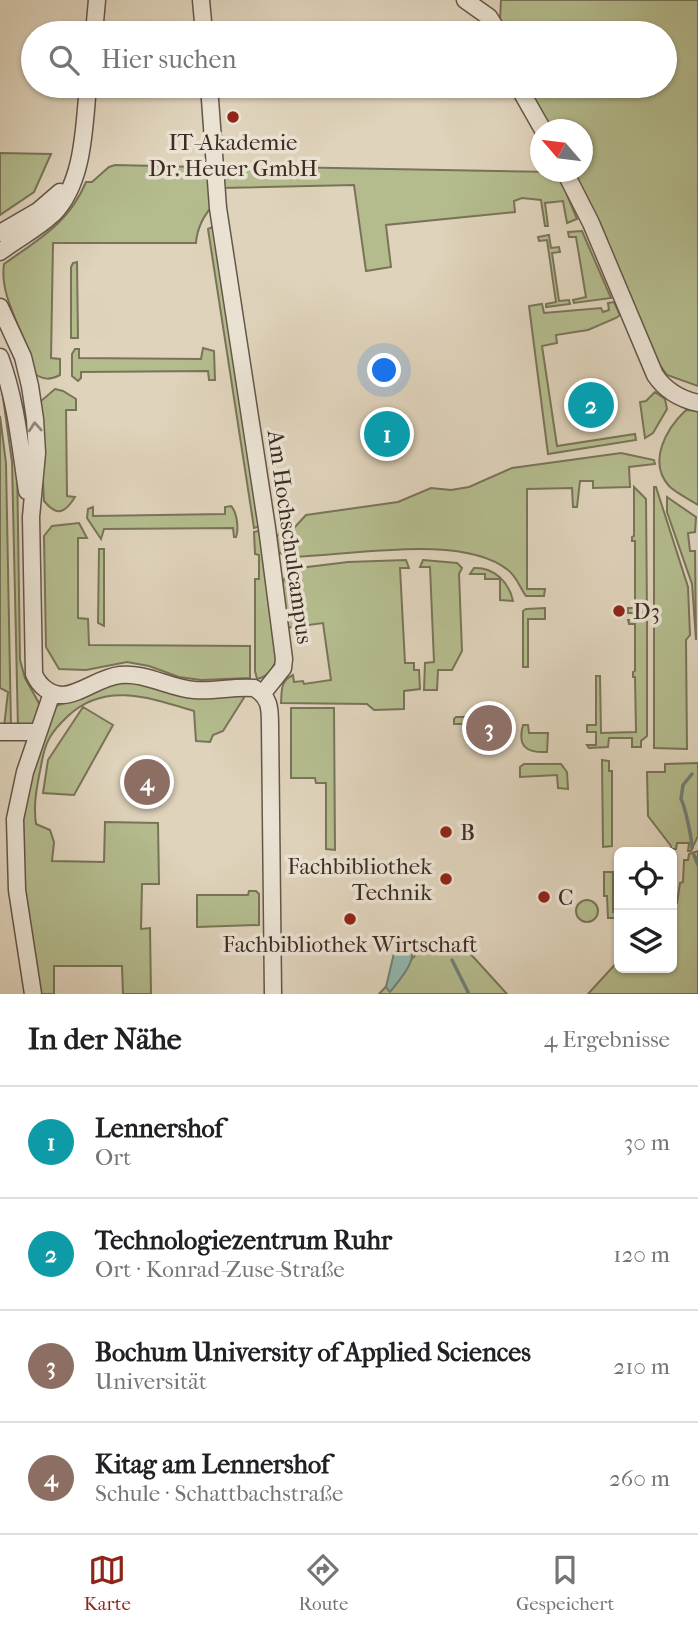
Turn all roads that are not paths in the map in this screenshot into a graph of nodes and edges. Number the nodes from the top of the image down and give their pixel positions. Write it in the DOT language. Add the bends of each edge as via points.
graph roads {
  1 [pos="97,0"];
  2 [pos="201,0"];
  3 [pos="465,0"];
  4 [pos="95,21"];
  5 [pos="203,21"];
  6 [pos="492,21"];
  7 [pos="87,98"];
  8 [pos="210,98"];
  9 [pos="525,98"];
  10 [pos="536,119"];
  11 [pos="73,176"];
  12 [pos="570,182"];
  13 [pos="0,233"];
  14 [pos="0,253"];
  15 [pos="0,307"];
  16 [pos="0,357"];
  17 [pos="690,401"];
  18 [pos="31,517"];
  19 [pos="52,693"];
  20 [pos="263,693"];
  21 [pos="38,732"];
  22 [pos="0,733"];
  23 [pos="33,994"];
  24 [pos="273,994"];
  1 -- 4 [label="street"];
  2 -- 5 [label="street"];
  3 -- 6 [label="street"];
  7 -- 11 [label="street"];
  8 -- 20 [label="street, Am Hochschulcampus" via="218,208 284,659 283,668"];
  9 -- 10 [label="street"];
  11 -- 13 [label="street" via="56,197"];
  11 -- 14 [label="street" via="63,202 52,215"];
  12 -- 17 [label="street" via="655,375 670,391"];
  18 -- 15 [label="street, one-way" via="37,453 30,386 23,357"];
  16 -- 18 [label="street" via="10,382"];
  18 -- 19 [label="street" via="33,666 37,681"];
  19 -- 20 [label="street" via="64,695 120,675 192,690 250,687"];
  19 -- 21 [label="street"];
  20 -- 24 [label="street" via="270,717"];
  21 -- 22 [label="street"];
  21 -- 23 [label="street" via="15,819 17,890"];
}
